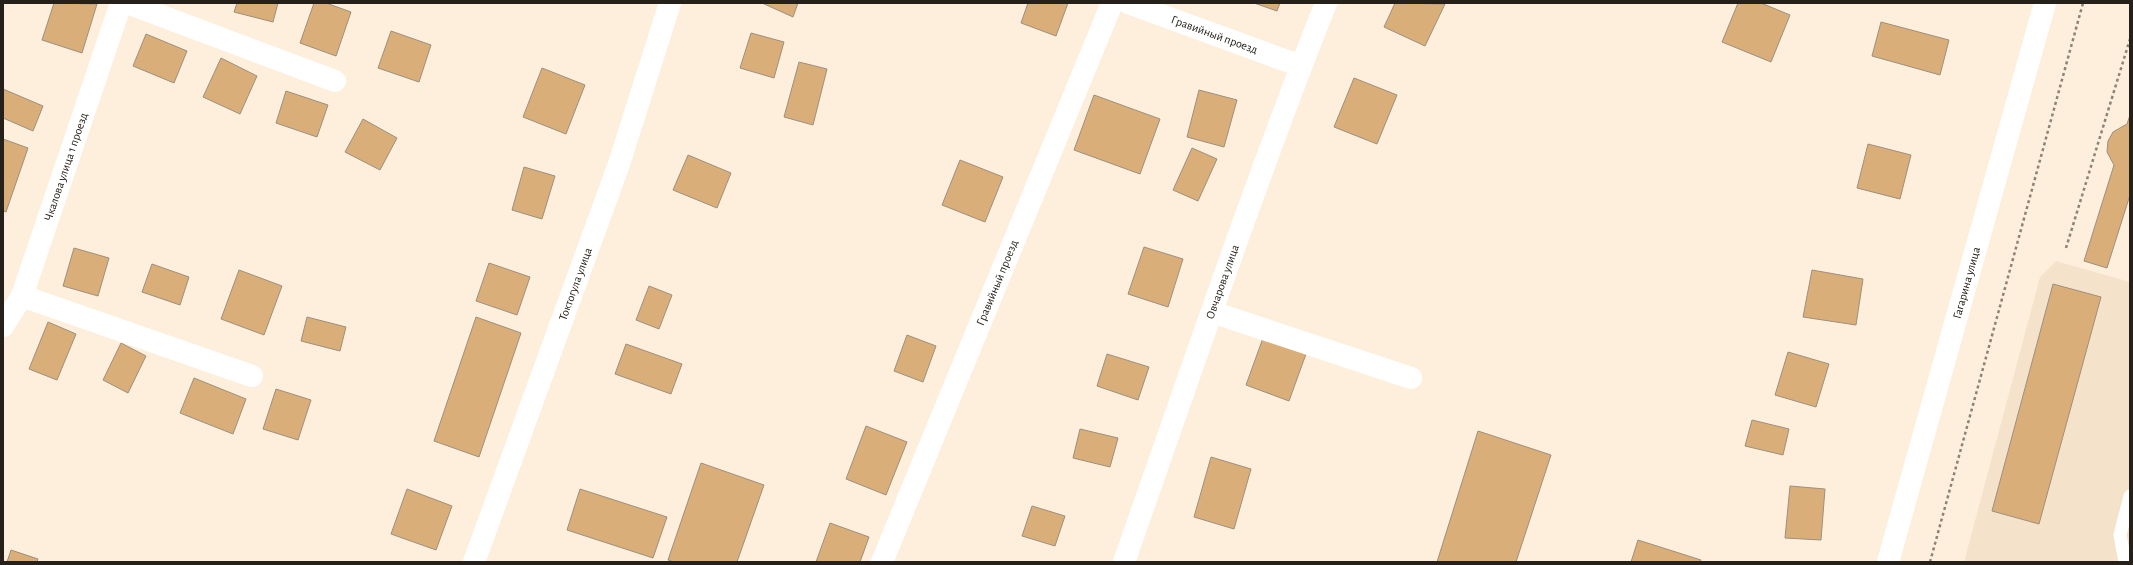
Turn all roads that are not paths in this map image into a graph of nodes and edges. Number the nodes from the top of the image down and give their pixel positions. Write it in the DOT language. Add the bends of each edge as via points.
graph roads {
  1 [pos="121,3"];
  2 [pos="127,3"];
  3 [pos="670,3"];
  4 [pos="1112,3"];
  5 [pos="1128,3"];
  6 [pos="1326,3"];
  7 [pos="2045,3"];
  8 [pos="1301,66"];
  9 [pos="335,81"];
  10 [pos="22,296"];
  11 [pos="1212,312"];
  12 [pos="3,326"];
  13 [pos="252,376"];
  14 [pos="1411,378"];
  15 [pos="2130,496"];
  16 [pos="474,562"];
  17 [pos="882,562"];
  18 [pos="1124,562"];
  19 [pos="1888,562"];
  20 [pos="2125,562"];
  1 -- 10 [label="street, Чкалова улица 1 проезд"];
  2 -- 9 [label="street"];
  3 -- 16 [label="street, Токтогула улица" via="619,164"];
  4 -- 17 [label="street, Гравийный проезд"];
  5 -- 8 [label="street, Гравийный проезд"];
  6 -- 8 [label="street, Овчарова улица"];
  7 -- 19 [label="street, Гагарина улица"];
  8 -- 11 [label="street, Овчарова улица"];
  10 -- 12 [label="street, Чкалова улица 1 проезд"];
  10 -- 13 [label="street"];
  11 -- 14 [label="street"];
  11 -- 18 [label="street, Овчарова улица"];
  15 -- 20 [label="lane" via="2120,535"];
}
